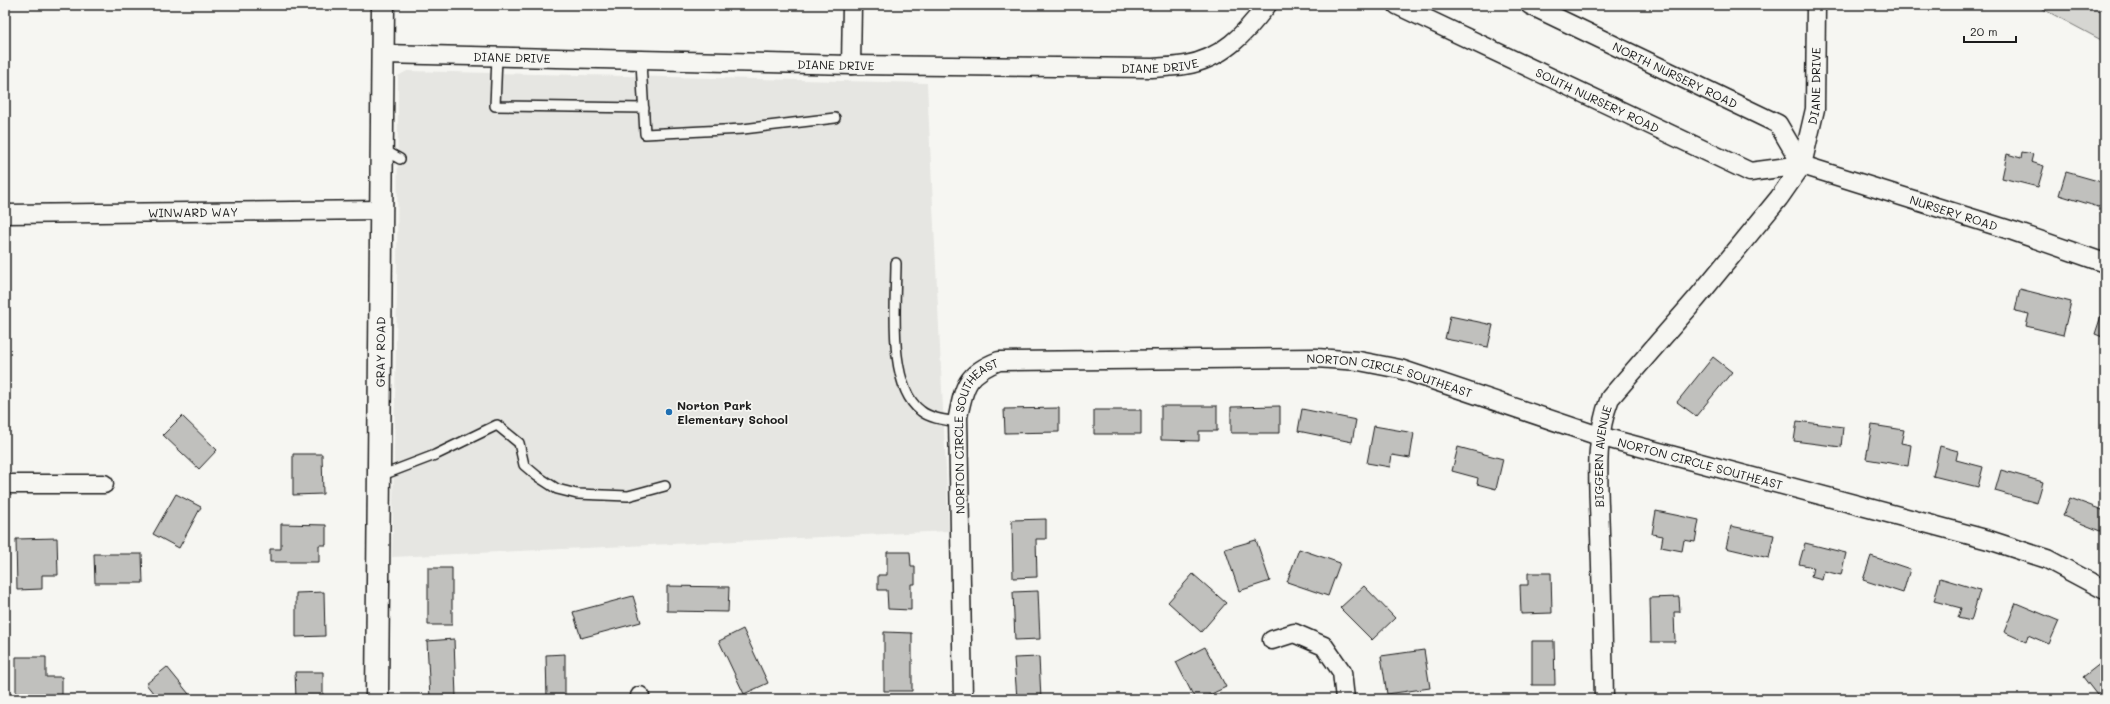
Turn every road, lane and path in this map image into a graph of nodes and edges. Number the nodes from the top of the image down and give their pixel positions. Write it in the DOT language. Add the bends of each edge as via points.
graph roads {
  1 [pos="383,5"];
  2 [pos="852,5"];
  3 [pos="1267,5"];
  4 [pos="1397,5"];
  5 [pos="1530,5"];
  6 [pos="1816,5"];
  7 [pos="382,54"];
  8 [pos="497,57"];
  9 [pos="641,62"];
  10 [pos="851,65"];
  11 [pos="644,108"];
  12 [pos="835,118"];
  13 [pos="381,148"];
  14 [pos="400,159"];
  15 [pos="1802,165"];
  16 [pos="380,210"];
  17 [pos="5,214"];
  18 [pos="896,262"];
  19 [pos="2105,263"];
  20 [pos="959,422"];
  21 [pos="1599,436"];
  22 [pos="378,476"];
  23 [pos="5,484"];
  24 [pos="104,484"];
  25 [pos="665,486"];
  26 [pos="2105,590"];
  27 [pos="1272,640"];
  28 [pos="376,699"];
  29 [pos="963,699"];
  30 [pos="1345,699"];
  31 [pos="1604,699"];
  1 -- 7 [label="street, GRAY ROAD"];
  2 -- 10 [label="street"];
  3 -- 10 [label="street, DIANE DRIVE" via="1248,30 1217,55 1185,65 1118,68"];
  4 -- 15 [label="street, SOUTH NURSERY ROAD" via="1750,172"];
  5 -- 15 [label="street, NORTH NURSERY ROAD" via="1778,124"];
  6 -- 15 [label="street, DIANE DRIVE" via="1815,109"];
  7 -- 8 [label="street, DIANE DRIVE"];
  7 -- 13 [label="street, GRAY ROAD"];
  8 -- 9 [label="street, DIANE DRIVE"];
  8 -- 11 [label="lane" via="495,106"];
  9 -- 10 [label="street, DIANE DRIVE"];
  9 -- 11 [label="lane"];
  11 -- 12 [label="lane" via="645,134 743,129"];
  13 -- 14 [label="lane"];
  13 -- 16 [label="street, GRAY ROAD"];
  15 -- 19 [label="street, NURSERY ROAD" via="2013,231"];
  15 -- 21 [label="street, BIGGERN AVENUE" via="1769,210 1610,398"];
  16 -- 17 [label="street, WINWARD WAY"];
  16 -- 22 [label="street, GRAY ROAD"];
  18 -- 20 [label="lane" via="896,349 903,388 909,400 922,412 936,418"];
  20 -- 21 [label="street, NORTON CIRCLE SOUTHEAST" via="962,398 972,375 983,367 999,361 1316,358 1359,361 1400,369"];
  20 -- 29 [label="street, NORTON CIRCLE SOUTHEAST"];
  21 -- 26 [label="street, NORTON CIRCLE SOUTHEAST" via="1989,540 2047,560"];
  21 -- 31 [label="street, BIGGERN AVENUE"];
  22 -- 25 [label="lane" via="435,455 497,425 519,443 524,465 557,489 577,494 628,496"];
  22 -- 28 [label="street, GRAY ROAD"];
  23 -- 24 [label="street"];
  27 -- 30 [label="street" via="1294,633 1324,646 1342,672"];
}
